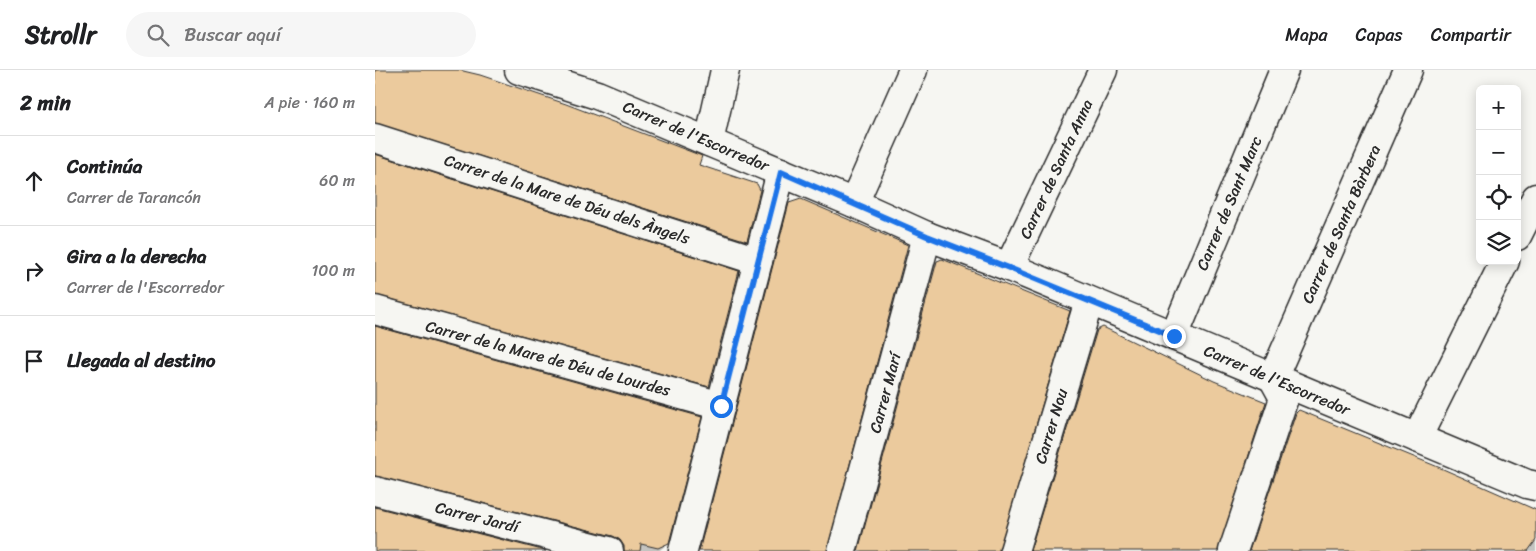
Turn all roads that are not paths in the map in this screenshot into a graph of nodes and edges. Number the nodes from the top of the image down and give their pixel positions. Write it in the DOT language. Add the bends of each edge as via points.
graph roads {
  1 [pos="519,70"];
  2 [pos="725,70"];
  3 [pos="913,70"];
  4 [pos="1103,70"];
  5 [pos="1284,70"];
  6 [pos="1408,70"];
  7 [pos="375,138"];
  8 [pos="709,142"];
  9 [pos="781,172"];
  10 [pos="1536,198"];
  11 [pos="855,203"];
  12 [pos="1521,228"];
  13 [pos="927,236"];
  14 [pos="758,261"];
  15 [pos="1503,265"];
  16 [pos="1009,268"];
  17 [pos="1089,301"];
  18 [pos="375,310"];
  19 [pos="1174,336"];
  20 [pos="1273,378"];
  21 [pos="721,406"];
  22 [pos="1417,438"];
  23 [pos="1536,486"];
  24 [pos="375,491"];
  25 [pos="609,551"];
  26 [pos="683,551"];
  27 [pos="842,551"];
  28 [pos="1014,551"];
  29 [pos="1233,551"];
  1 -- 8 [label="street, Carrer de l'Escorredor" via="597,95"];
  2 -- 8 [label="street"];
  3 -- 11 [label="street"];
  4 -- 16 [label="street, Carrer de Santa Anna"];
  5 -- 19 [label="street, Carrer de Sant Marc"];
  6 -- 20 [label="street, Carrer de Santa Bàrbera"];
  7 -- 14 [label="street, Carrer de la Mare de Déu dels Àngels"];
  8 -- 9 [label="street, Carrer de l'Escorredor"];
  9 -- 11 [label="street, Carrer de l'Escorredor"];
  9 -- 14 [label="street"];
  10 -- 12 [label="street"];
  11 -- 13 [label="street, Carrer de l'Escorredor"];
  13 -- 16 [label="street, Carrer de l'Escorredor"];
  13 -- 27 [label="street, Carrer Marí"];
  14 -- 21 [label="street"];
  15 -- 22 [label="street"];
  16 -- 17 [label="street, Carrer de l'Escorredor"];
  17 -- 19 [label="street, Carrer de l'Escorredor"];
  17 -- 28 [label="street, Carrer Nou"];
  18 -- 21 [label="street, Carrer de la Mare de Déu de Lourdes"];
  19 -- 20 [label="street, Carrer de l'Escorredor"];
  20 -- 22 [label="street, Carrer de l'Escorredor"];
  20 -- 29 [label="street" via="1285,398"];
  21 -- 26 [label="street"];
  22 -- 23 [label="street, Carrer de l'Escorredor"];
  24 -- 25 [label="street, Carrer Jardí"];
}
